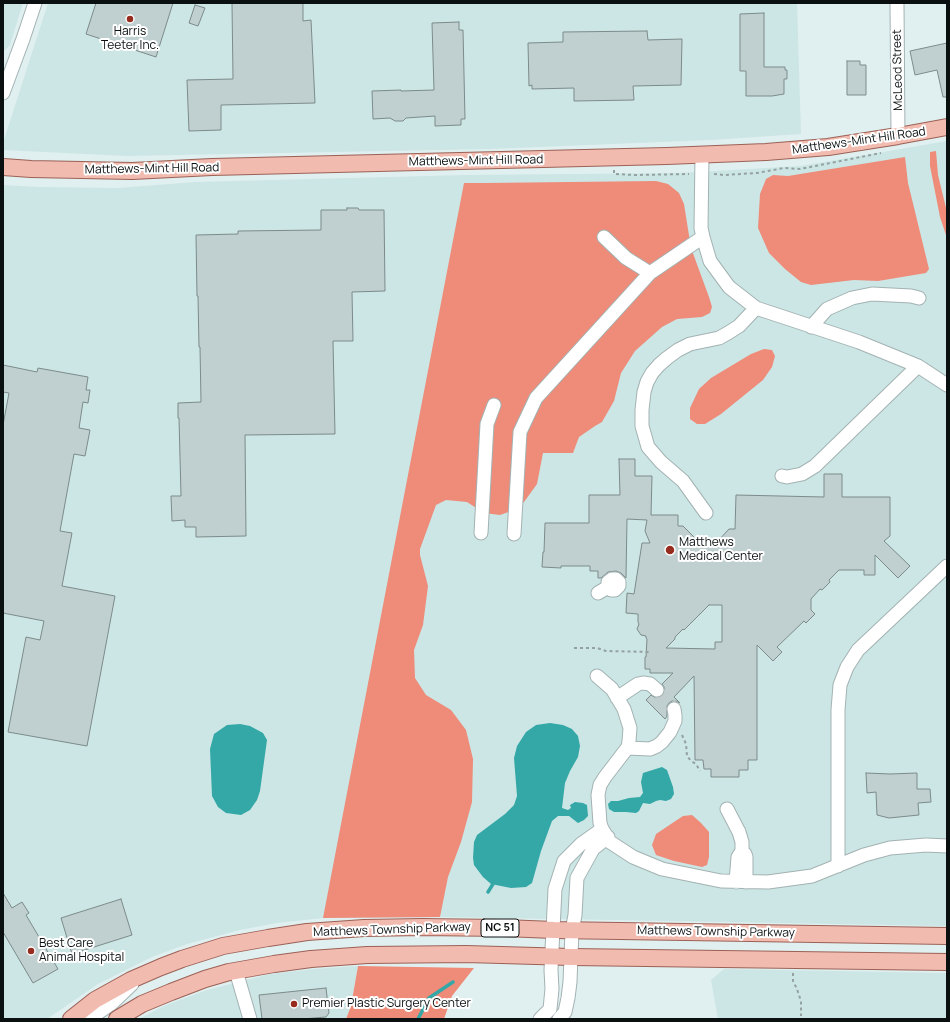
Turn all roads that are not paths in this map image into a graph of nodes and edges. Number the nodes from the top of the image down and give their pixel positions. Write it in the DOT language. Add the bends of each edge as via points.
graph roads {
  1 [pos="35,3"];
  2 [pos="897,3"];
  3 [pos="3,93"];
  4 [pos="947,127"];
  5 [pos="898,136"];
  6 [pos="702,155"];
  7 [pos="3,167"];
  8 [pos="604,237"];
  9 [pos="703,237"];
  10 [pos="650,273"];
  11 [pos="919,298"];
  12 [pos="756,308"];
  13 [pos="811,327"];
  14 [pos="918,366"];
  15 [pos="947,385"];
  16 [pos="494,405"];
  17 [pos="782,476"];
  18 [pos="706,513"];
  19 [pos="481,533"];
  20 [pos="514,534"];
  21 [pos="946,568"];
  22 [pos="597,676"];
  23 [pos="656,690"];
  24 [pos="616,698"];
  25 [pos="674,710"];
  26 [pos="627,748"];
  27 [pos="727,809"];
  28 [pos="605,833"];
  29 [pos="947,846"];
  30 [pos="838,866"];
  31 [pos="741,882"];
  32 [pos="554,930"];
  33 [pos="572,931"];
  34 [pos="947,936"];
  35 [pos="553,956"];
  36 [pos="571,957"];
  37 [pos="947,962"];
  38 [pos="236,971"];
  39 [pos="142,975"];
  40 [pos="71,1019"];
  41 [pos="89,1019"];
  42 [pos="117,1019"];
  43 [pos="250,1019"];
  44 [pos="540,1019"];
  45 [pos="558,1019"];
  1 -- 3 [label="street"];
  2 -- 5 [label="street, McLeod Street"];
  4 -- 5 [label="main road, Matthews-Mint Hill Road"];
  5 -- 6 [label="main road, Matthews-Mint Hill Road" via="828,147"];
  6 -- 7 [label="main road, Matthews-Mint Hill Road" via="132,171"];
  6 -- 9 [label="street"];
  8 -- 10 [label="street" via="626,258"];
  9 -- 10 [label="street"];
  9 -- 12 [label="street" via="710,260 729,287"];
  10 -- 20 [label="street" via="536,398 520,432"];
  11 -- 13 [label="street" via="872,294 852,298 827,309"];
  12 -- 13 [label="street"];
  12 -- 18 [label="street" via="739,326 728,333 719,338 690,344 667,358 652,374 644,392 642,426 648,447 683,482"];
  13 -- 14 [label="street" via="858,342"];
  14 -- 15 [label="street"];
  14 -- 17 [label="street" via="815,466 802,474"];
  16 -- 19 [label="street" via="487,424"];
  21 -- 30 [label="street" via="858,650 840,685"];
  22 -- 24 [label="street" via="612,690"];
  23 -- 24 [label="street" via="644,682"];
  24 -- 26 [label="street" via="624,709 630,728"];
  25 -- 26 [label="street" via="675,721 662,742 650,748"];
  26 -- 28 [label="street" via="600,785 598,804 600,823"];
  27 -- 31 [label="street" via="739,832 742,851 746,858"];
  28 -- 31 [label="street" via="610,842 633,857 662,869 721,881"];
  28 -- 32 [label="street" via="581,844 564,861 555,889"];
  28 -- 33 [label="street" via="577,878"];
  29 -- 30 [label="street" via="890,848"];
  30 -- 31 [label="street" via="812,876 768,882"];
  32 -- 33 [label="main road, Matthews Township Parkway / NC 51"];
  32 -- 35 [label="street"];
  32 -- 39 [label="main road, Matthews Township Parkway / NC 51" via="422,927 307,932 222,946"];
  33 -- 34 [label="main road, Matthews Township Parkway / NC 51"];
  33 -- 36 [label="street"];
  35 -- 36 [label="main road, Matthews Township Parkway / NC 51"];
  35 -- 38 [label="main road, Matthews Township Parkway / NC 51" via="366,955 310,959"];
  35 -- 44 [label="street" via="550,1009"];
  36 -- 37 [label="main road, Matthews Township Parkway / NC 51"];
  36 -- 45 [label="street" via="568,998 565,1012"];
  38 -- 42 [label="main road, Matthews Township Parkway / NC 51" via="171,992 142,1004"];
  38 -- 43 [label="street"];
  39 -- 40 [label="main road, Matthews Township Parkway / NC 51" via="95,1000"];
  39 -- 41 [label="street"];
}
